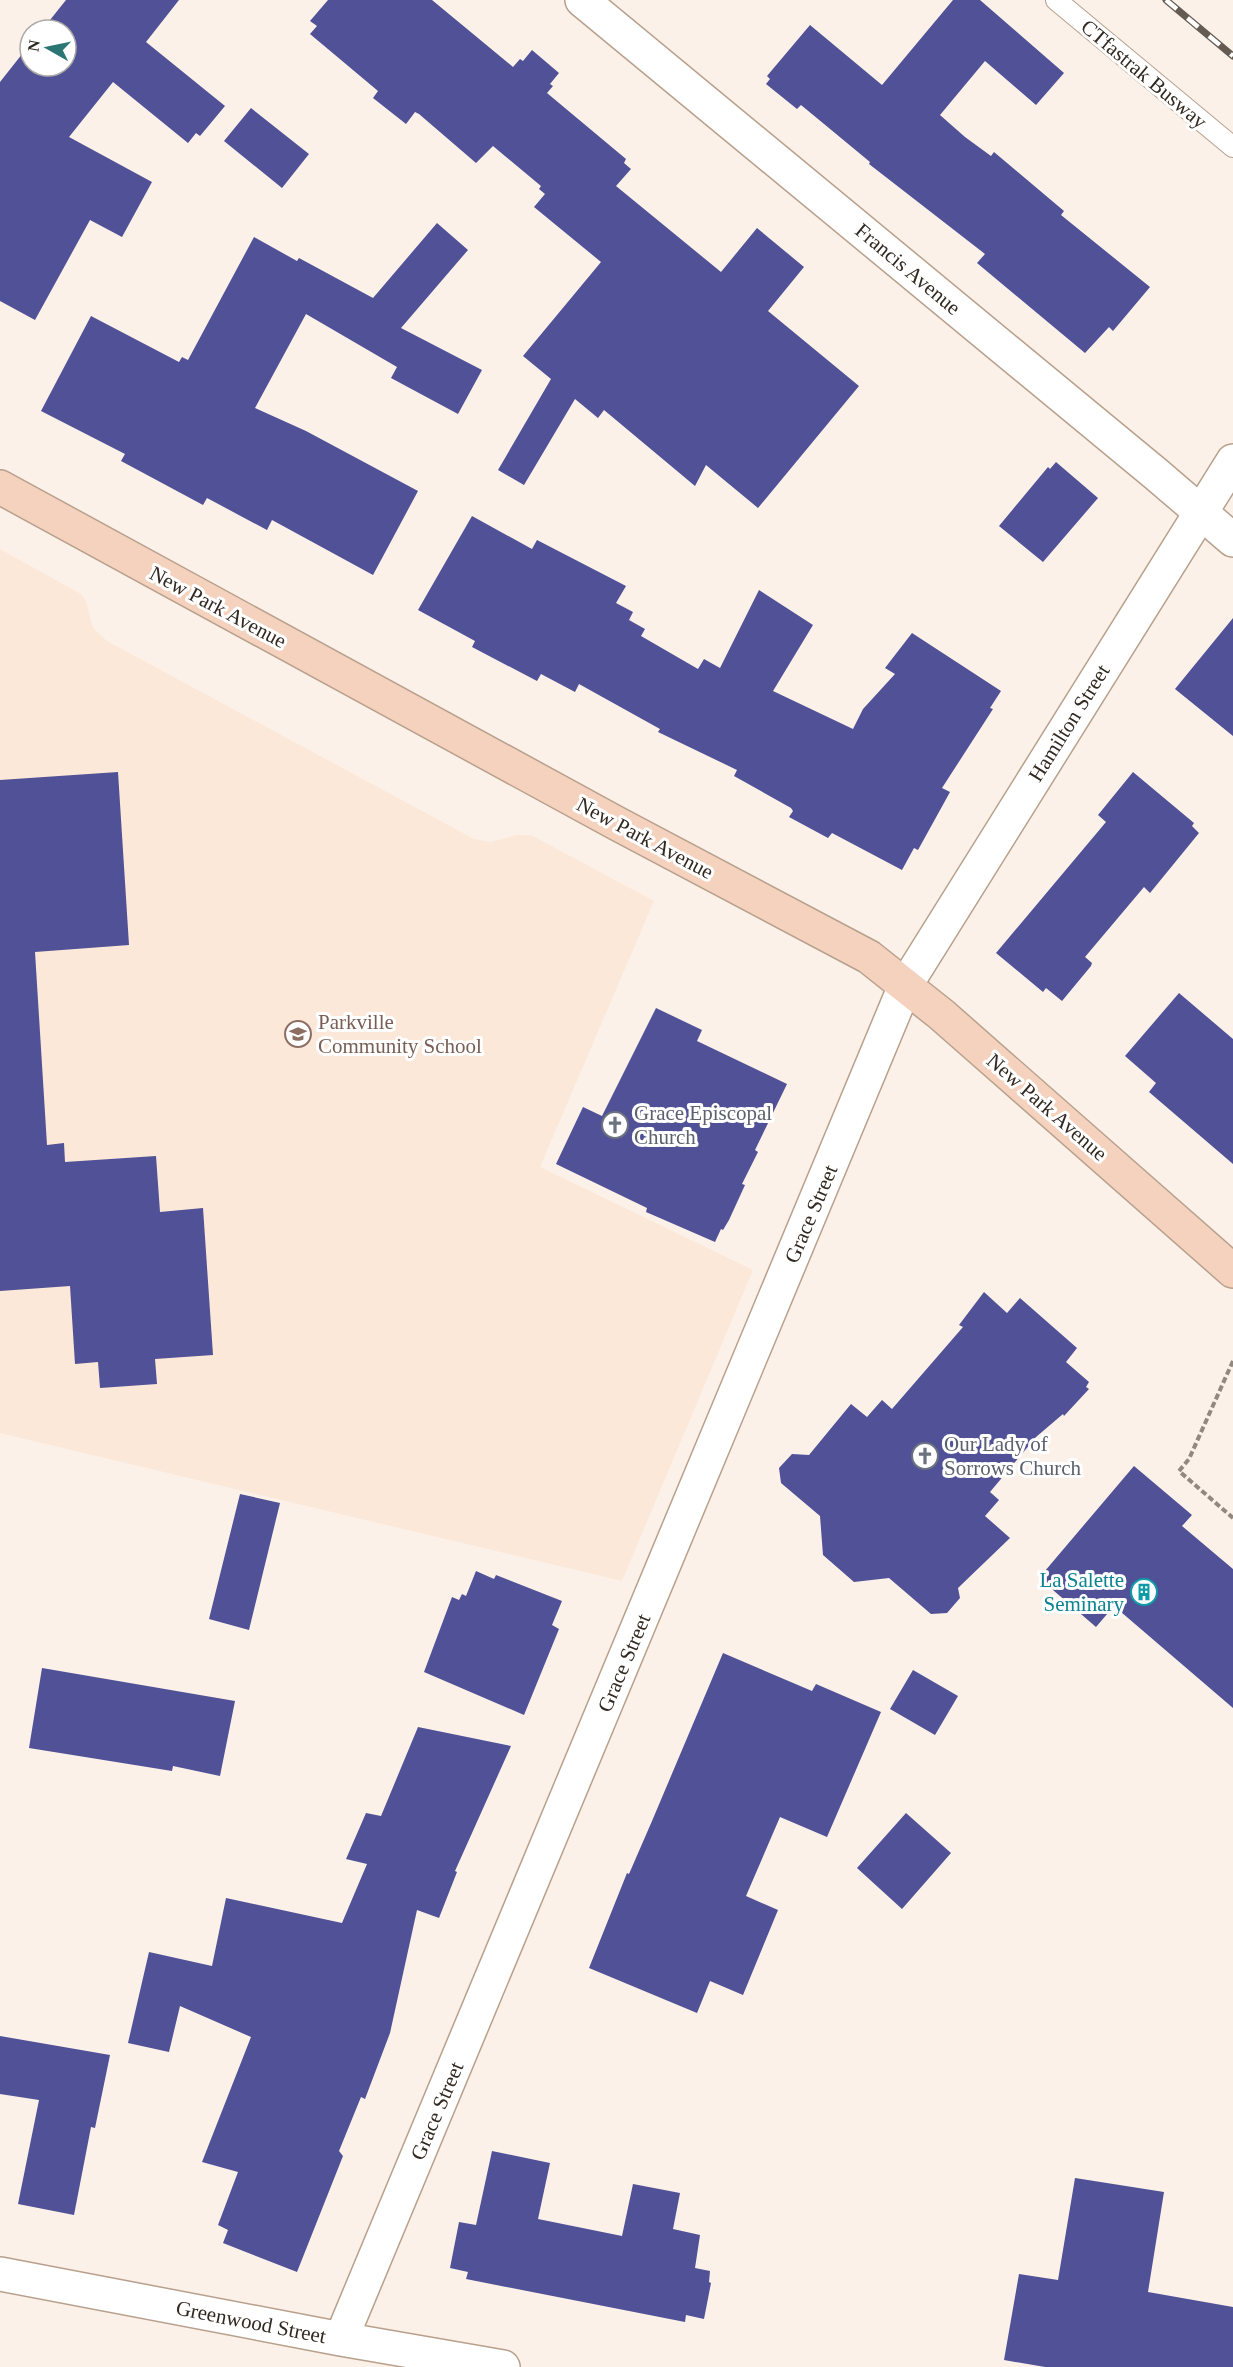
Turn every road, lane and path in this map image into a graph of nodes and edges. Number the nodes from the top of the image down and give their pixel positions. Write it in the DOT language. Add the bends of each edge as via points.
graph roads {
  1 [pos="582,0"];
  2 [pos="1056,0"];
  3 [pos="1233,147"];
  4 [pos="1233,461"];
  5 [pos="0,488"];
  6 [pos="1201,511"];
  7 [pos="1233,540"];
  8 [pos="905,986"];
  9 [pos="1233,1271"];
  10 [pos="1233,1361"];
  11 [pos="1233,1518"];
  12 [pos="0,2274"];
  13 [pos="341,2339"];
  14 [pos="503,2367"];
  1 -- 6 [label="street, Francis Avenue"];
  2 -- 3 [label="lane, CTfastrak Busway"];
  4 -- 6 [label="street, Hamilton Street"];
  5 -- 8 [label="main road, New Park Avenue" via="869,957"];
  6 -- 7 [label="street, Francis Avenue"];
  6 -- 8 [label="street, Hamilton Street"];
  8 -- 9 [label="main road, New Park Avenue"];
  8 -- 13 [label="street, Grace Street"];
  10 -- 11 [label="path" via="1189,1459 1179,1471"];
  12 -- 13 [label="street, Greenwood Street"];
  13 -- 14 [label="street, Greenwood Street"];
}
